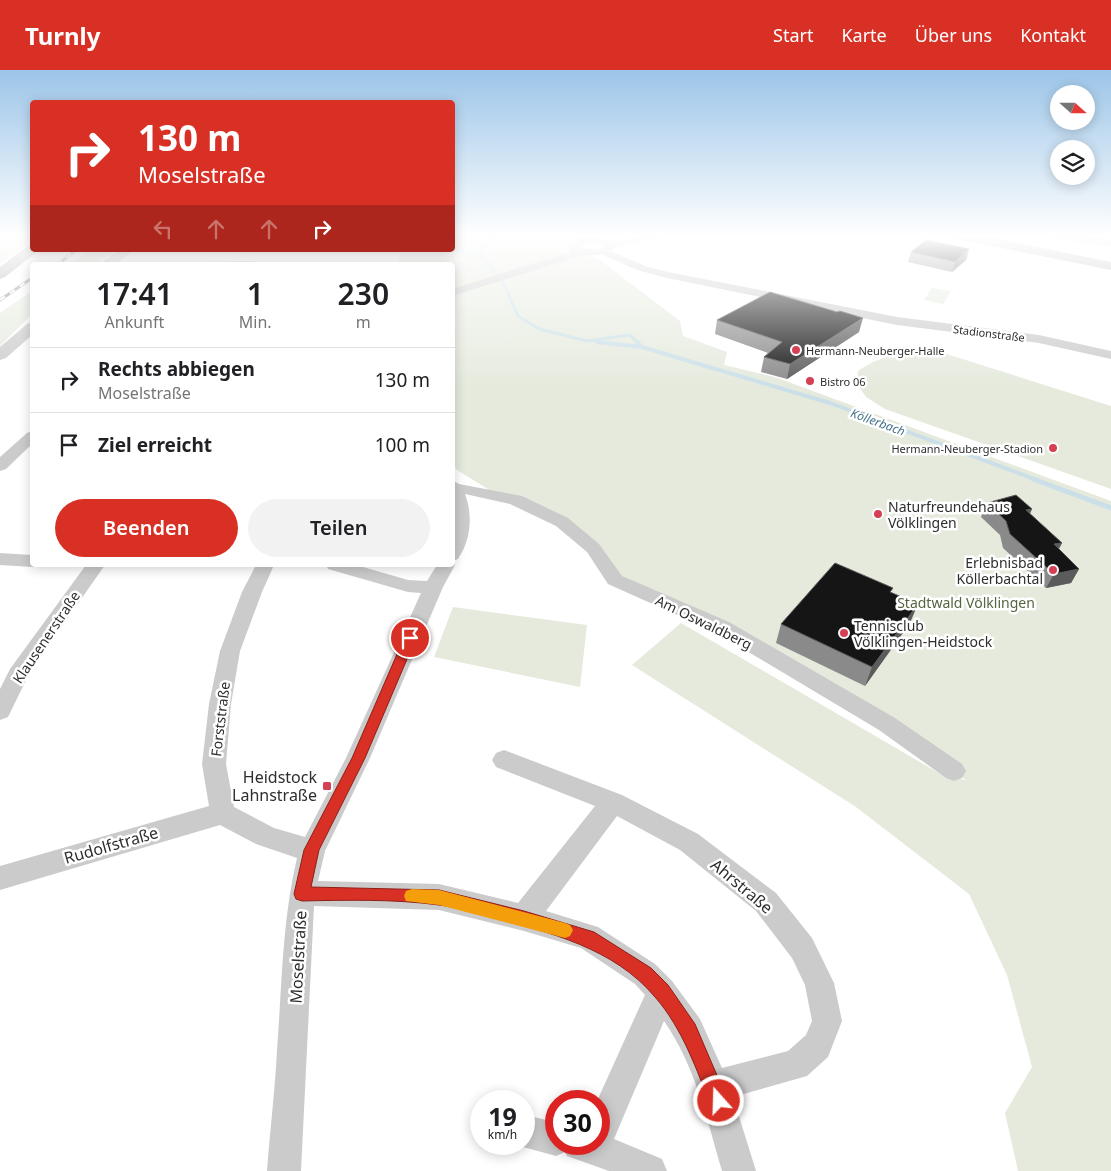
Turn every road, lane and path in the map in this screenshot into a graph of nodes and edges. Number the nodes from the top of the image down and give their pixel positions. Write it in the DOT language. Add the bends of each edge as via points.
graph roads {
  1 [pos="473,286"];
  2 [pos="726,286"];
  3 [pos="455,292"];
  4 [pos="785,298"];
  5 [pos="866,315"];
  6 [pos="826,320"];
  7 [pos="841,323"];
  8 [pos="30,329"];
  9 [pos="0,355"];
  10 [pos="1111,355"];
  11 [pos="30,438"];
  12 [pos="0,466"];
  13 [pos="455,486"];
  14 [pos="455,489"];
  15 [pos="455,547"];
  16 [pos="0,560"];
  17 [pos="30,561"];
  18 [pos="95,567"];
  19 [pos="264,567"];
  20 [pos="342,567"];
  21 [pos="445,567"];
  22 [pos="432,587"];
  23 [pos="0,711"];
  24 [pos="504,760"];
  25 [pos="954,771"];
  26 [pos="613,802"];
  27 [pos="223,813"];
  28 [pos="312,850"];
  29 [pos="0,878"];
  30 [pos="302,894"];
  31 [pos="524,918"];
  32 [pos="662,991"];
  33 [pos="714,1086"];
  34 [pos="610,1102"];
  35 [pos="610,1151"];
  36 [pos="284,1171"];
  37 [pos="650,1171"];
  38 [pos="739,1171"];
  1 -- 3 [label="street"];
  2 -- 4 [label="street, Stadionstraße"];
  4 -- 5 [label="street, Stadionstraße"];
  4 -- 6 [label="street, Stadionstraße"];
  5 -- 7 [label="street, Stadionstraße" via="861,320"];
  5 -- 10 [label="street, Stadionstraße" via="1038,339"];
  8 -- 9 [label="street"];
  11 -- 12 [label="street"];
  13 -- 25 [label="street, Am Oswaldberg" via="516,500 562,522 593,548 615,580 722,627 887,724"];
  14 -- 15 [label="street" via="462,509"];
  16 -- 17 [label="street"];
  18 -- 23 [label="street, Klausenerstraße" via="21,669"];
  19 -- 27 [label="street, Forststraße" via="230,651 220,704 214,764"];
  20 -- 22 [label="street" via="408,586"];
  21 -- 22 [label="street, Moselstraße"];
  22 -- 28 [label="street, Moselstraße" via="358,758"];
  24 -- 26 [label="street, Ahrstraße"];
  26 -- 31 [label="street"];
  26 -- 33 [label="street, Ahrstraße" via="688,842 766,902 802,948 819,983 827,1021 817,1046 796,1065"];
  27 -- 28 [label="street" via="242,826 282,844"];
  27 -- 29 [label="street, Rudolfstraße"];
  28 -- 30 [label="street, Moselstraße"];
  30 -- 31 [label="street" via="439,897"];
  30 -- 36 [label="street, Moselstraße"];
  31 -- 32 [label="street" via="588,938 645,974"];
  32 -- 33 [label="street" via="689,1030"];
  32 -- 34 [label="street"];
  33 -- 38 [label="street"];
  35 -- 37 [label="street"];
}
